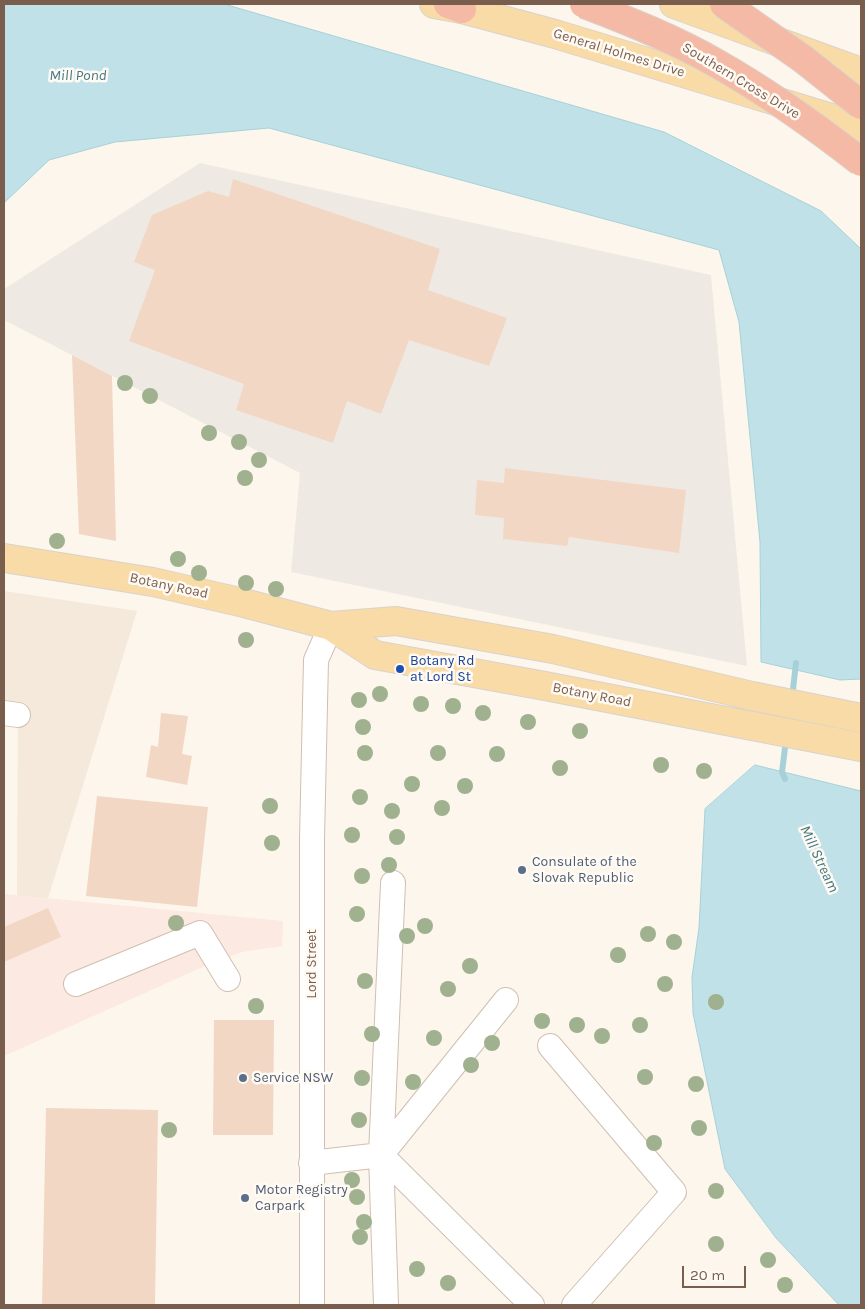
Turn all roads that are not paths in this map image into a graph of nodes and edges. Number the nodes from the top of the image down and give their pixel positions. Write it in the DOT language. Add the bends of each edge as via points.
graph roads {
  1 [pos="434,4"];
  2 [pos="584,4"];
  3 [pos="674,4"];
  4 [pos="724,4"];
  5 [pos="455,6"];
  6 [pos="861,72"];
  7 [pos="861,105"];
  8 [pos="861,127"];
  9 [pos="861,162"];
  10 [pos="4,558"];
  11 [pos="331,626"];
  12 [pos="853,716"];
  13 [pos="850,745"];
  14 [pos="393,883"];
  15 [pos="228,979"];
  16 [pos="76,984"];
  17 [pos="506,1000"];
  18 [pos="550,1046"];
  19 [pos="381,1155"];
  20 [pos="312,1163"];
  21 [pos="312,1305"];
  22 [pos="386,1305"];
  23 [pos="532,1305"];
  24 [pos="574,1305"];
  1 -- 5 [label="main road, General Holmes Drive"];
  2 -- 9 [label="highway, Southern Cross Drive, bridge" via="646,28 715,63 814,126"];
  3 -- 6 [label="main road"];
  4 -- 7 [label="highway, bridge" via="803,59"];
  5 -- 8 [label="main road, General Holmes Drive"];
  10 -- 11 [label="main road, Botany Road" via="153,582"];
  11 -- 12 [label="main road, Botany Road" via="396,621 552,649"];
  11 -- 13 [label="main road, Botany Road" via="375,655"];
  11 -- 20 [label="street, Lord Street" via="316,660 312,840"];
  14 -- 19 [label="street"];
  15 -- 16 [label="street" via="200,933"];
  17 -- 19 [label="street"];
  18 -- 24 [label="street" via="674,1192"];
  19 -- 20 [label="street"];
  19 -- 22 [label="street"];
  19 -- 23 [label="street"];
  20 -- 21 [label="street, Lord Street"];
}
